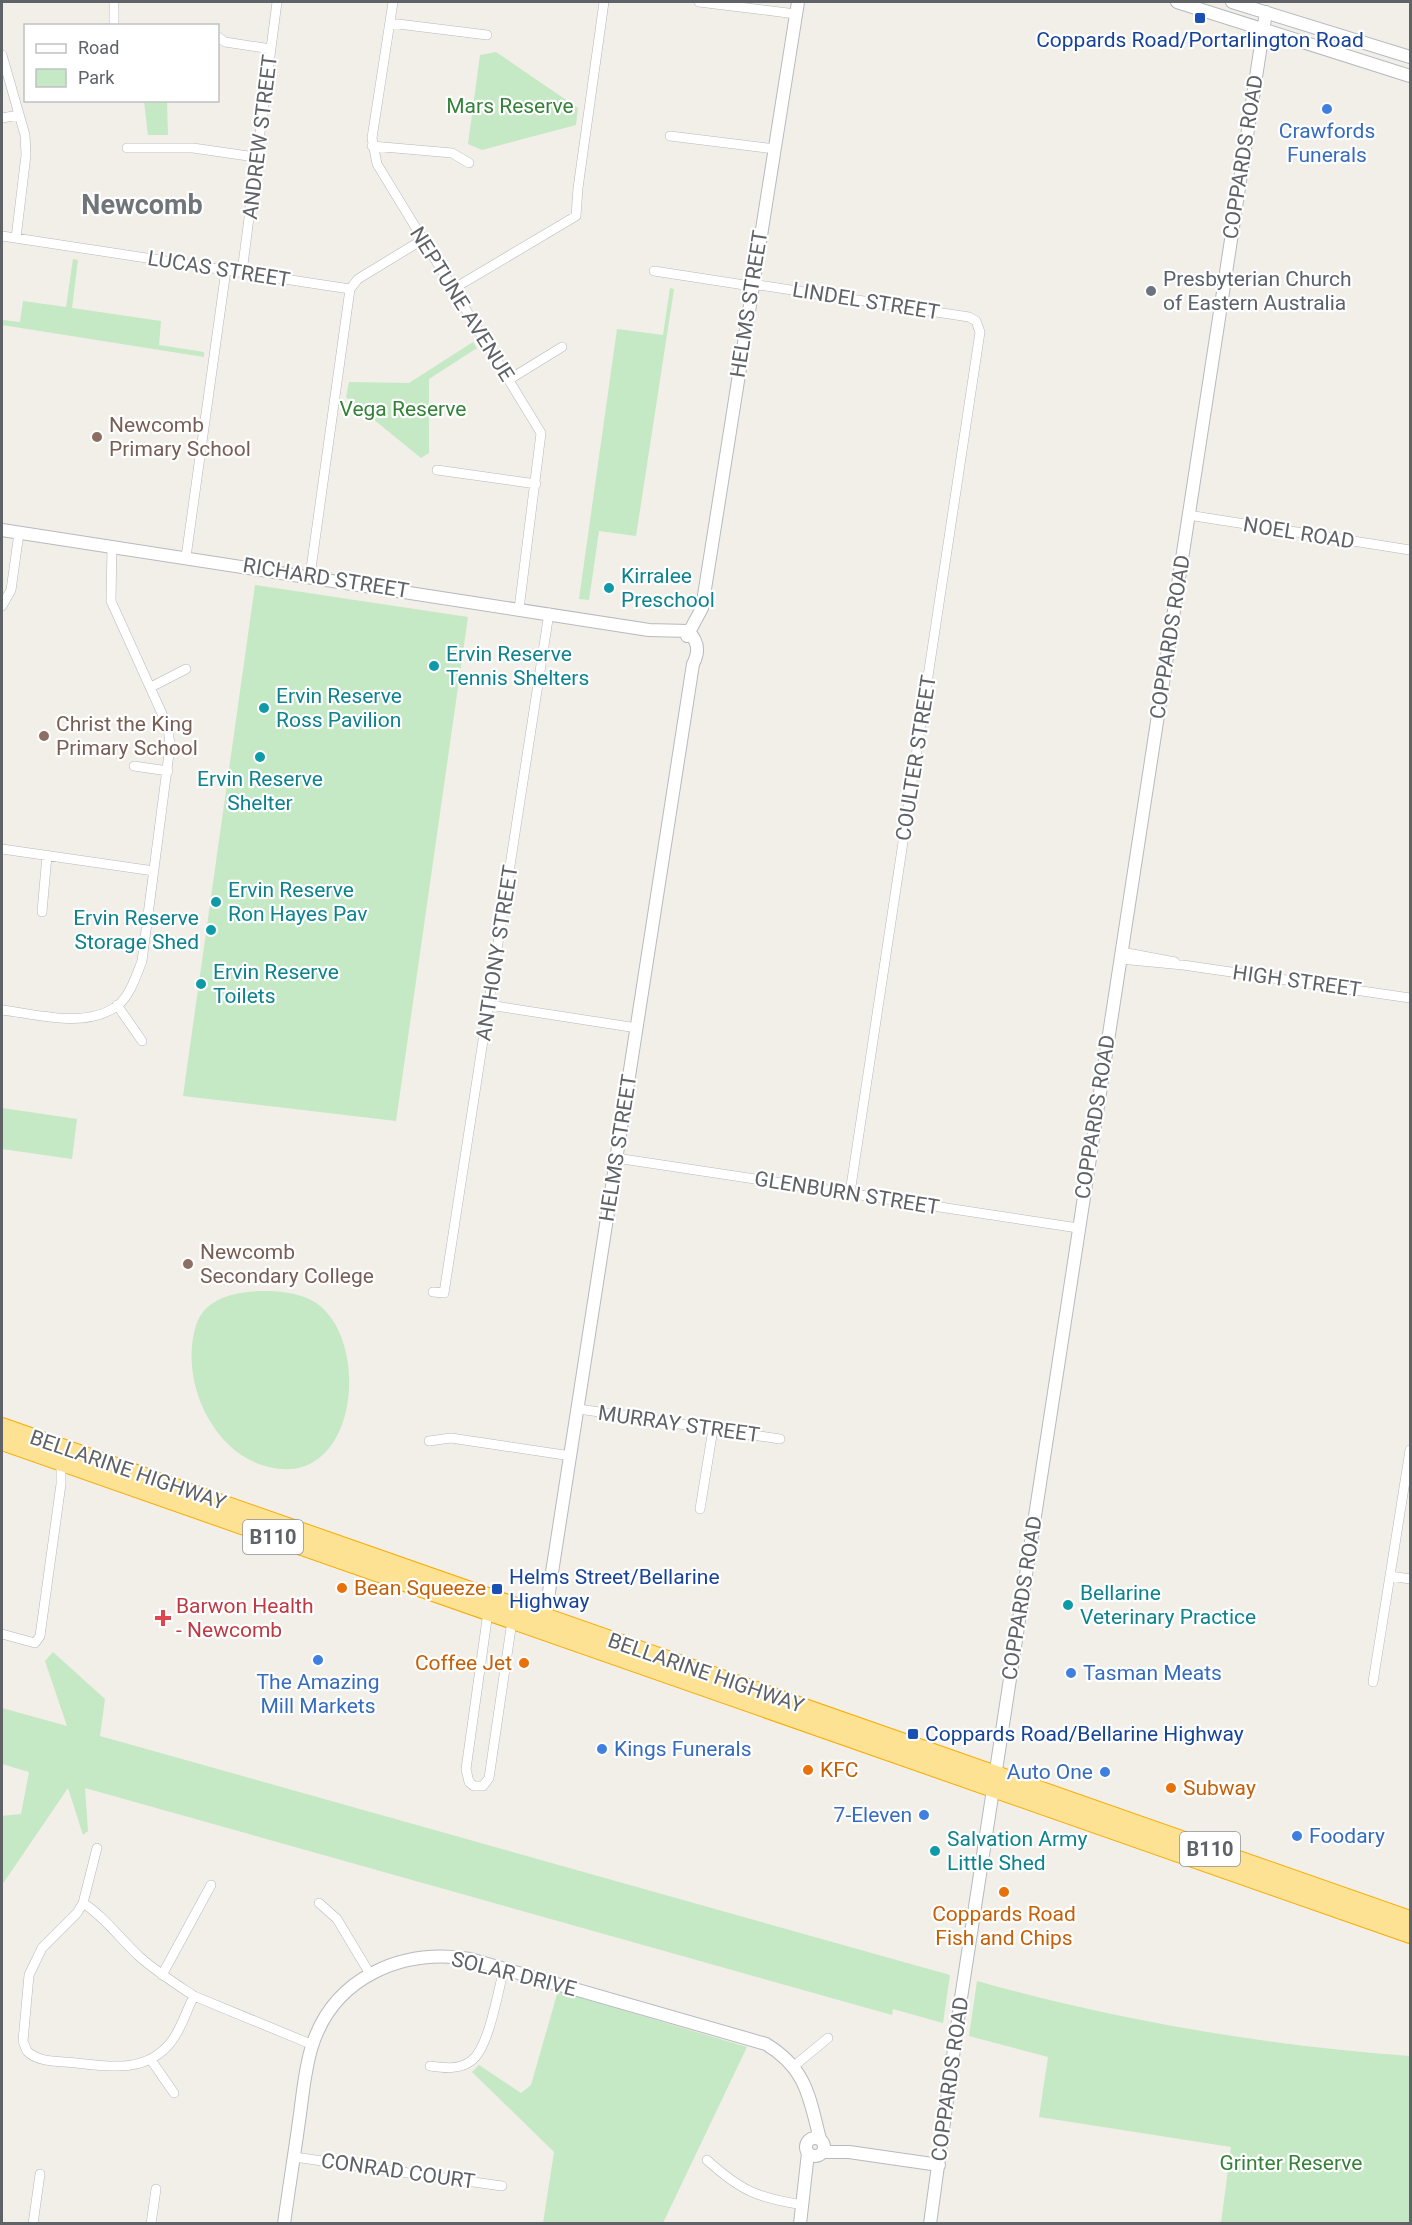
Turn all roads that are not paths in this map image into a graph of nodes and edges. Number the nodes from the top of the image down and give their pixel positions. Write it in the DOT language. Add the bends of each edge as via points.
graph roads {
  1 [pos="114,2"];
  2 [pos="277,2"];
  3 [pos="393,2"];
  4 [pos="604,2"];
  5 [pos="699,2"];
  6 [pos="1177,2"];
  7 [pos="1232,2"];
  8 [pos="797,8"];
  9 [pos="1266,12"];
  10 [pos="390,23"];
  11 [pos="114,24"];
  12 [pos="1263,29"];
  13 [pos="487,35"];
  14 [pos="219,38"];
  15 [pos="271,49"];
  16 [pos="2,55"];
  17 [pos="1410,57"];
  18 [pos="1410,76"];
  19 [pos="19,115"];
  20 [pos="2,118"];
  21 [pos="670,136"];
  22 [pos="372,146"];
  23 [pos="127,148"];
  24 [pos="775,149"];
  25 [pos="255,157"];
  26 [pos="469,163"];
  27 [pos="2,236"];
  28 [pos="16,238"];
  29 [pos="422,240"];
  30 [pos="226,270"];
  31 [pos="654,271"];
  32 [pos="242,272"];
  33 [pos="752,285"];
  34 [pos="350,289"];
  35 [pos="453,289"];
  36 [pos="977,324"];
  37 [pos="562,347"];
  38 [pos="510,379"];
  39 [pos="437,470"];
  40 [pos="536,484"];
  41 [pos="1188,515"];
  42 [pos="2,530"];
  43 [pos="19,533"];
  44 [pos="112,546"];
  45 [pos="1410,550"];
  46 [pos="186,557"];
  47 [pos="310,576"];
  48 [pos="2,606"];
  49 [pos="519,609"];
  50 [pos="549,614"];
  51 [pos="690,636"];
  52 [pos="186,669"];
  53 [pos="151,687"];
  54 [pos="134,766"];
  55 [pos="168,771"];
  56 [pos="2,849"];
  57 [pos="47,855"];
  58 [pos="154,871"];
  59 [pos="42,912"];
  60 [pos="1121,955"];
  61 [pos="1410,998"];
  62 [pos="117,1005"];
  63 [pos="489,1005"];
  64 [pos="2,1010"];
  65 [pos="637,1028"];
  66 [pos="142,1041"];
  67 [pos="616,1158"];
  68 [pos="850,1193"];
  69 [pos="1078,1228"];
  70 [pos="433,1292"];
  71 [pos="579,1409"];
  72 [pos="2,1426"];
  73 [pos="713,1429"];
  74 [pos="780,1439"];
  75 [pos="429,1441"];
  76 [pos="2,1442"];
  77 [pos="1410,1450"];
  78 [pos="571,1456"];
  79 [pos="61,1463"];
  80 [pos="700,1509"];
  81 [pos="1391,1576"];
  82 [pos="1410,1579"];
  83 [pos="488,1612"];
  84 [pos="512,1621"];
  85 [pos="544,1624"];
  86 [pos="2,1634"];
  87 [pos="1373,1682"];
  88 [pos="994,1781"];
  89 [pos="97,1848"];
  90 [pos="211,1886"];
  91 [pos="83,1903"];
  92 [pos="319,1903"];
  93 [pos="1410,1919"];
  94 [pos="1410,1935"];
  95 [pos="504,1969"];
  96 [pos="370,1974"];
  97 [pos="162,1975"];
  98 [pos="194,1996"];
  99 [pos="828,2038"];
  100 [pos="312,2044"];
  101 [pos="151,2060"];
  102 [pos="430,2066"];
  103 [pos="794,2066"];
  104 [pos="174,2093"];
  105 [pos="817,2147"];
  106 [pos="294,2157"];
  107 [pos="707,2160"];
  108 [pos="939,2165"];
  109 [pos="40,2174"];
  110 [pos="502,2186"];
  111 [pos="156,2189"];
  112 [pos="803,2205"];
  113 [pos="33,2223"];
  114 [pos="151,2223"];
  115 [pos="284,2223"];
  116 [pos="800,2223"];
  117 [pos="930,2223"];
  1 -- 11 [label="street"];
  2 -- 15 [label="street, ANDREW STREET"];
  3 -- 10 [label="street, NEPTUNE AVENUE"];
  4 -- 35 [label="street" via="576,216"];
  5 -- 8 [label="street"];
  6 -- 12 [label="street"];
  7 -- 9 [label="street"];
  8 -- 24 [label="street, HELMS STREET"];
  9 -- 12 [label="street, COPPARDS ROAD"];
  9 -- 17 [label="street"];
  10 -- 13 [label="street"];
  10 -- 22 [label="street, NEPTUNE AVENUE"];
  12 -- 18 [label="street"];
  12 -- 41 [label="street, COPPARDS ROAD"];
  14 -- 15 [label="street"];
  15 -- 25 [label="street, ANDREW STREET"];
  16 -- 19 [label="street"];
  19 -- 20 [label="street"];
  19 -- 28 [label="street" via="26,155"];
  21 -- 24 [label="street"];
  22 -- 26 [label="street" via="452,153"];
  22 -- 29 [label="street, NEPTUNE AVENUE" via="377,164"];
  23 -- 25 [label="street" via="193,148"];
  24 -- 33 [label="street, HELMS STREET"];
  25 -- 32 [label="street, ANDREW STREET"];
  27 -- 28 [label="street, LUCAS STREET"];
  28 -- 30 [label="street, LUCAS STREET"];
  29 -- 34 [label="street" via="358,279"];
  29 -- 35 [label="street, NEPTUNE AVENUE"];
  30 -- 32 [label="street, LUCAS STREET"];
  30 -- 46 [label="street"];
  31 -- 33 [label="street, LINDEL STREET"];
  32 -- 34 [label="street, LUCAS STREET"];
  33 -- 36 [label="street, LINDEL STREET" via="965,316"];
  33 -- 51 [label="street, HELMS STREET" via="702,608"];
  34 -- 47 [label="street"];
  35 -- 38 [label="street, NEPTUNE AVENUE"];
  36 -- 68 [label="street, COULTER STREET" via="980,337"];
  37 -- 38 [label="street"];
  38 -- 40 [label="street, NEPTUNE AVENUE" via="542,433"];
  39 -- 40 [label="street"];
  40 -- 49 [label="street, NEPTUNE AVENUE"];
  41 -- 45 [label="street, NOEL ROAD"];
  41 -- 60 [label="street, COPPARDS ROAD"];
  42 -- 43 [label="street, RICHARD STREET"];
  43 -- 44 [label="street, RICHARD STREET"];
  43 -- 48 [label="street" via="11,590"];
  44 -- 46 [label="street, RICHARD STREET"];
  44 -- 53 [label="street" via="111,601"];
  46 -- 47 [label="street, RICHARD STREET"];
  47 -- 49 [label="street, RICHARD STREET"];
  49 -- 50 [label="street, RICHARD STREET"];
  50 -- 51 [label="street, RICHARD STREET"];
  50 -- 63 [label="street, ANTHONY STREET"];
  51 -- 65 [label="street, HELMS STREET" via="693,664"];
  52 -- 53 [label="street"];
  53 -- 55 [label="street" via="168,727"];
  54 -- 55 [label="street"];
  55 -- 58 [label="street"];
  56 -- 57 [label="street"];
  57 -- 58 [label="street"];
  57 -- 59 [label="street"];
  58 -- 62 [label="street" via="142,961 132,986"];
  60 -- 61 [label="street, HIGH STREET"];
  60 -- 69 [label="street, COPPARDS ROAD"];
  62 -- 64 [label="street" via="95,1016 75,1019"];
  62 -- 66 [label="street"];
  63 -- 65 [label="street"];
  63 -- 70 [label="street, ANTHONY STREET" via="449,1296"];
  65 -- 67 [label="street, HELMS STREET"];
  67 -- 68 [label="street, GLENBURN STREET"];
  67 -- 71 [label="street, HELMS STREET"];
  68 -- 69 [label="street, GLENBURN STREET"];
  69 -- 88 [label="street, COPPARDS ROAD"];
  71 -- 73 [label="street, MURRAY STREET"];
  71 -- 78 [label="street, HELMS STREET"];
  72 -- 85 [label="highway, BELLARINE HIGHWAY / B110"];
  73 -- 74 [label="street, MURRAY STREET"];
  73 -- 80 [label="street"];
  75 -- 78 [label="street" via="451,1438"];
  76 -- 79 [label="highway, BELLARINE HIGHWAY / B110"];
  77 -- 81 [label="street"];
  78 -- 85 [label="street, HELMS STREET"];
  79 -- 83 [label="highway, BELLARINE HIGHWAY / B110"];
  79 -- 86 [label="street" via="40,1636 35,1643"];
  81 -- 82 [label="street"];
  81 -- 87 [label="street"];
  83 -- 84 [label="highway, BELLARINE HIGHWAY / B110"];
  83 -- 84 [label="street" via="466,1769 474,1786 483,1786 489,1778"];
  84 -- 85 [label="highway, BELLARINE HIGHWAY / B110"];
  85 -- 88 [label="highway, BELLARINE HIGHWAY / B110"];
  88 -- 93 [label="highway, BELLARINE HIGHWAY / B110"];
  88 -- 94 [label="highway, BELLARINE HIGHWAY / B110"];
  88 -- 108 [label="street, COPPARDS ROAD"];
  89 -- 91 [label="street"];
  90 -- 97 [label="street"];
  91 -- 97 [label="street"];
  91 -- 101 [label="street" via="36,1959 27,1984 24,2046 39,2059 111,2067"];
  92 -- 96 [label="street" via="337,1919"];
  95 -- 96 [label="street, SOLAR DRIVE" via="438,1955 405,1959"];
  95 -- 102 [label="street" via="476,2057 463,2066"];
  95 -- 103 [label="street, SOLAR DRIVE" via="754,2039 778,2051"];
  96 -- 100 [label="street, SOLAR DRIVE" via="327,2014"];
  97 -- 98 [label="street"];
  98 -- 100 [label="street"];
  98 -- 101 [label="street" via="172,2041"];
  99 -- 103 [label="street"];
  100 -- 106 [label="street, SOLAR DRIVE"];
  101 -- 104 [label="street"];
  103 -- 105 [label="street, SOLAR DRIVE" via="806,2086"];
  105 -- 108 [label="street"];
  105 -- 112 [label="street"];
  106 -- 110 [label="street, CONRAD COURT"];
  106 -- 115 [label="street, SOLAR DRIVE"];
  107 -- 112 [label="street" via="749,2193"];
  108 -- 117 [label="street, COPPARDS ROAD"];
  109 -- 113 [label="street"];
  111 -- 114 [label="street"];
  112 -- 116 [label="street"];
}
